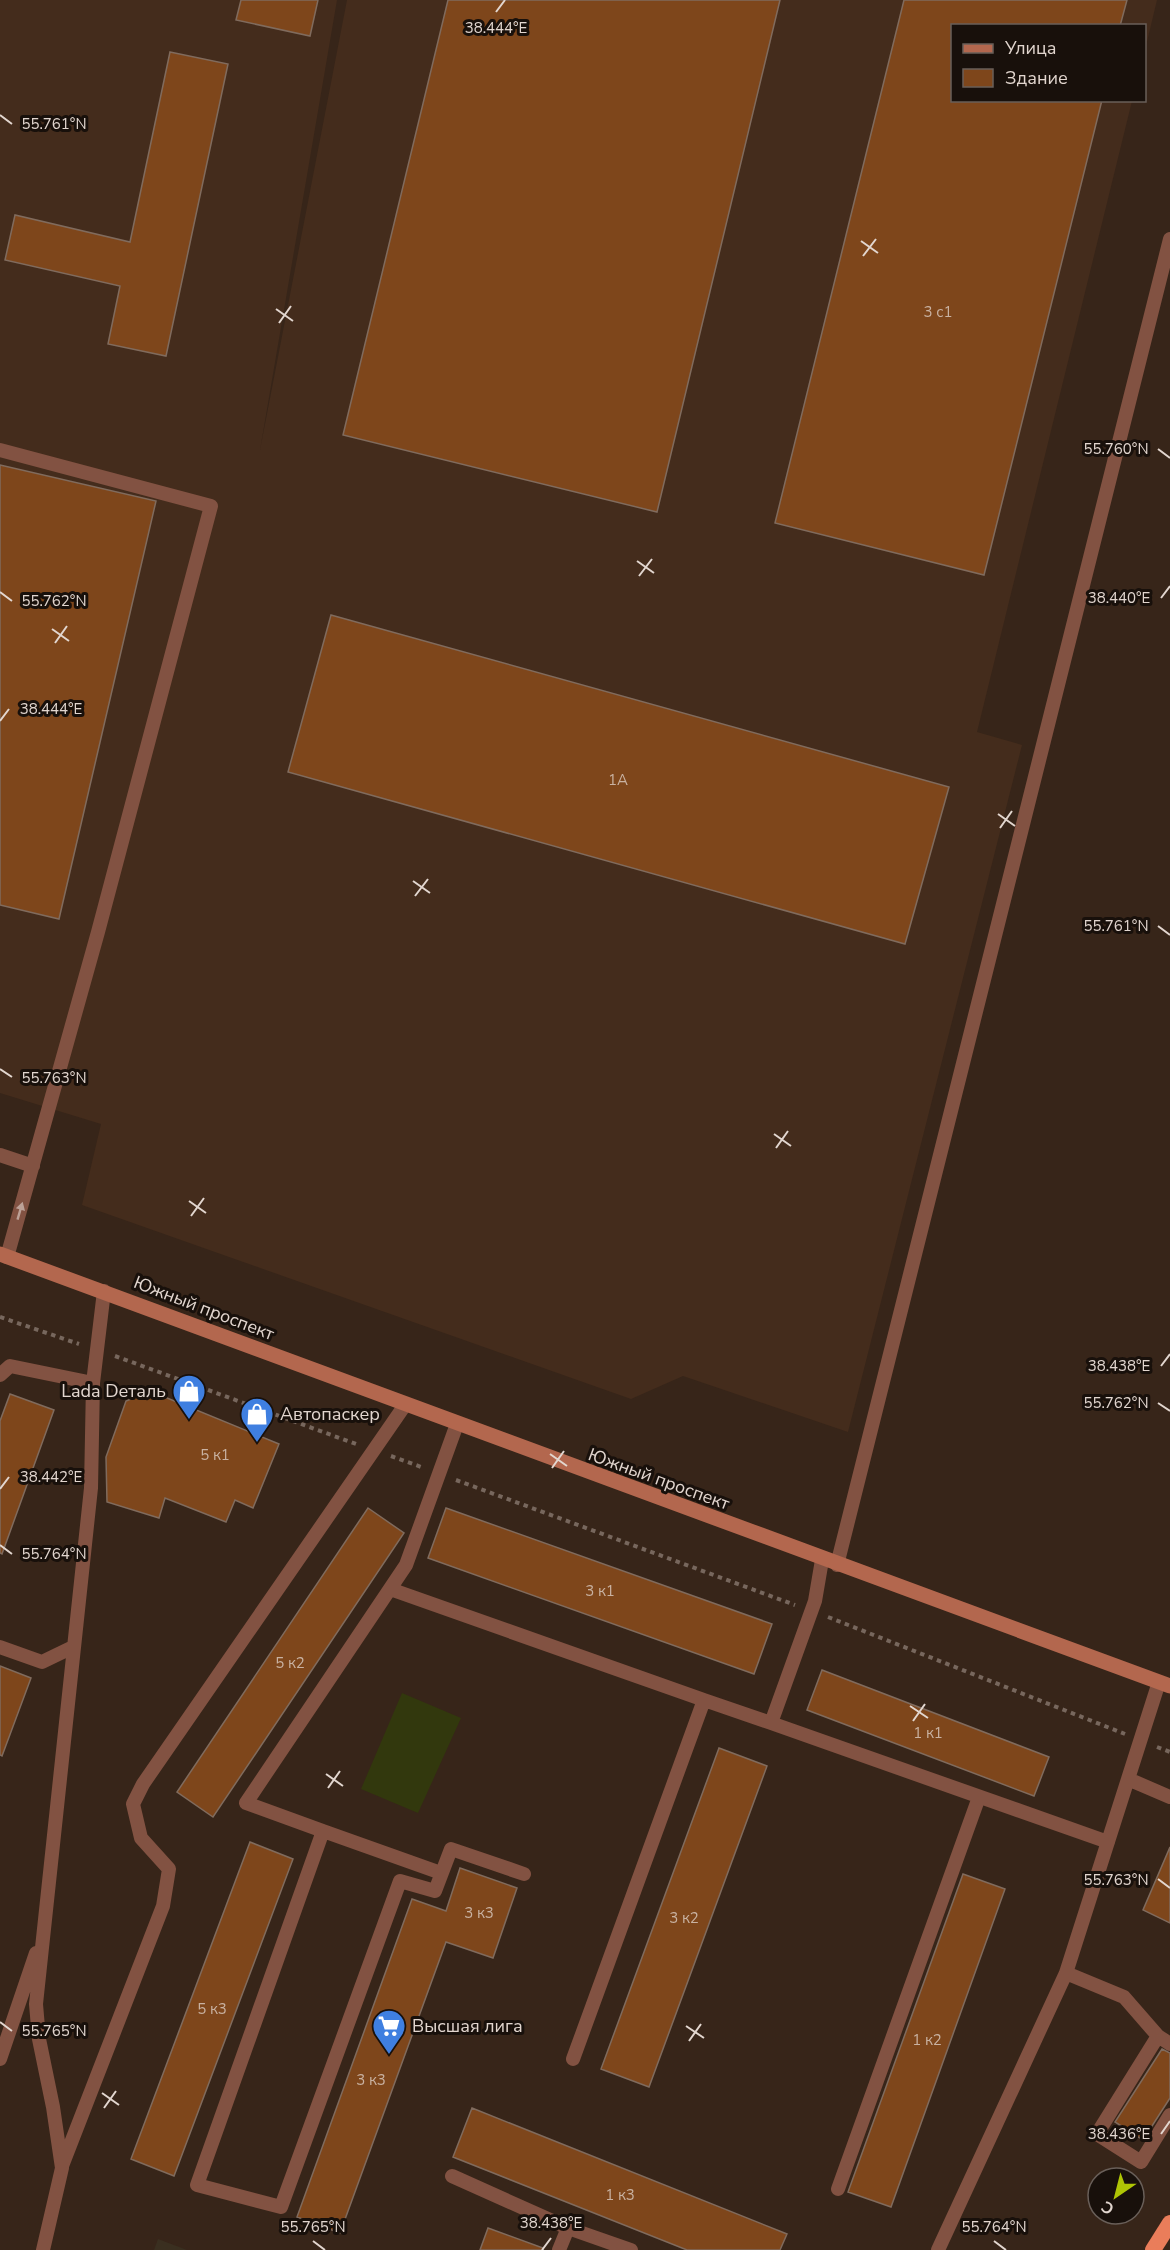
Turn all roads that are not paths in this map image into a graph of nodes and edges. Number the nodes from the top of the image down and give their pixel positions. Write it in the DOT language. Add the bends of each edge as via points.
graph roads {
  1 [pos="1170,239"];
  2 [pos="0,450"];
  3 [pos="0,1155"];
  4 [pos="33,1166"];
  5 [pos="4,1256"];
  6 [pos="104,1291"];
  7 [pos="0,1375"];
  8 [pos="93,1383"];
  9 [pos="405,1405"];
  10 [pos="457,1424"];
  11 [pos="822,1560"];
  12 [pos="837,1565"];
  13 [pos="390,1589"];
  14 [pos="0,1647"];
  15 [pos="73,1647"];
  16 [pos="1165,1684"];
  17 [pos="704,1700"];
  18 [pos="771,1723"];
  19 [pos="1128,1779"];
  20 [pos="979,1797"];
  21 [pos="1170,1797"];
  22 [pos="323,1831"];
  23 [pos="1108,1842"];
  24 [pos="441,1873"];
  25 [pos="524,1874"];
  26 [pos="43,1932"];
  27 [pos="1066,1973"];
  28 [pos="1164,2040"];
  29 [pos="573,2059"];
  30 [pos="0,2060"];
  31 [pos="1170,2115"];
  32 [pos="62,2168"];
  33 [pos="452,2176"];
  34 [pos="838,2189"];
  35 [pos="1170,2223"];
  36 [pos="568,2228"];
  37 [pos="43,2250"];
  38 [pos="559,2250"];
  39 [pos="631,2250"];
  40 [pos="938,2250"];
  41 [pos="1153,2250"];
  1 -- 12 [label="lane"];
  2 -- 4 [label="lane" via="211,506"];
  3 -- 4 [label="lane"];
  5 -- 4 [label="lane, one-way"];
  5 -- 6 [label="main road, Южный проспект"];
  6 -- 8 [label="lane"];
  6 -- 9 [label="main road, Южный проспект"];
  7 -- 8 [label="lane" via="10,1366"];
  8 -- 15 [label="lane" via="91,1488"];
  9 -- 10 [label="main road, Южный проспект"];
  9 -- 32 [label="lane" via="143,1784 133,1804 141,1838 169,1869 163,1906"];
  10 -- 11 [label="main road, Южный проспект"];
  10 -- 13 [label="lane" via="406,1565"];
  11 -- 12 [label="main road, Южный проспект"];
  11 -- 18 [label="lane" via="811,1611"];
  12 -- 16 [label="main road, Южный проспект"];
  13 -- 17 [label="lane"];
  13 -- 22 [label="lane" via="246,1803"];
  14 -- 15 [label="lane" via="42,1662"];
  15 -- 26 [label="lane"];
  16 -- 19 [label="lane"];
  17 -- 18 [label="lane"];
  17 -- 29 [label="lane"];
  18 -- 20 [label="lane"];
  19 -- 21 [label="lane"];
  19 -- 23 [label="lane"];
  20 -- 23 [label="lane"];
  20 -- 34 [label="lane"];
  22 -- 24 [label="lane"];
  22 -- 24 [label="lane" via="197,2185 281,2207 400,1881 435,1891"];
  23 -- 27 [label="lane"];
  24 -- 25 [label="lane" via="451,1849"];
  26 -- 30 [label="lane"];
  26 -- 32 [label="lane" via="36,2004"];
  27 -- 28 [label="lane" via="1124,1997"];
  27 -- 40 [label="lane"];
  28 -- 31 [label="lane" via="1097,2134 1141,2162"];
  32 -- 37 [label="lane"];
  33 -- 36 [label="lane"];
  35 -- 41 [label="highway"];
  36 -- 38 [label="lane"];
  36 -- 39 [label="lane"];
}
